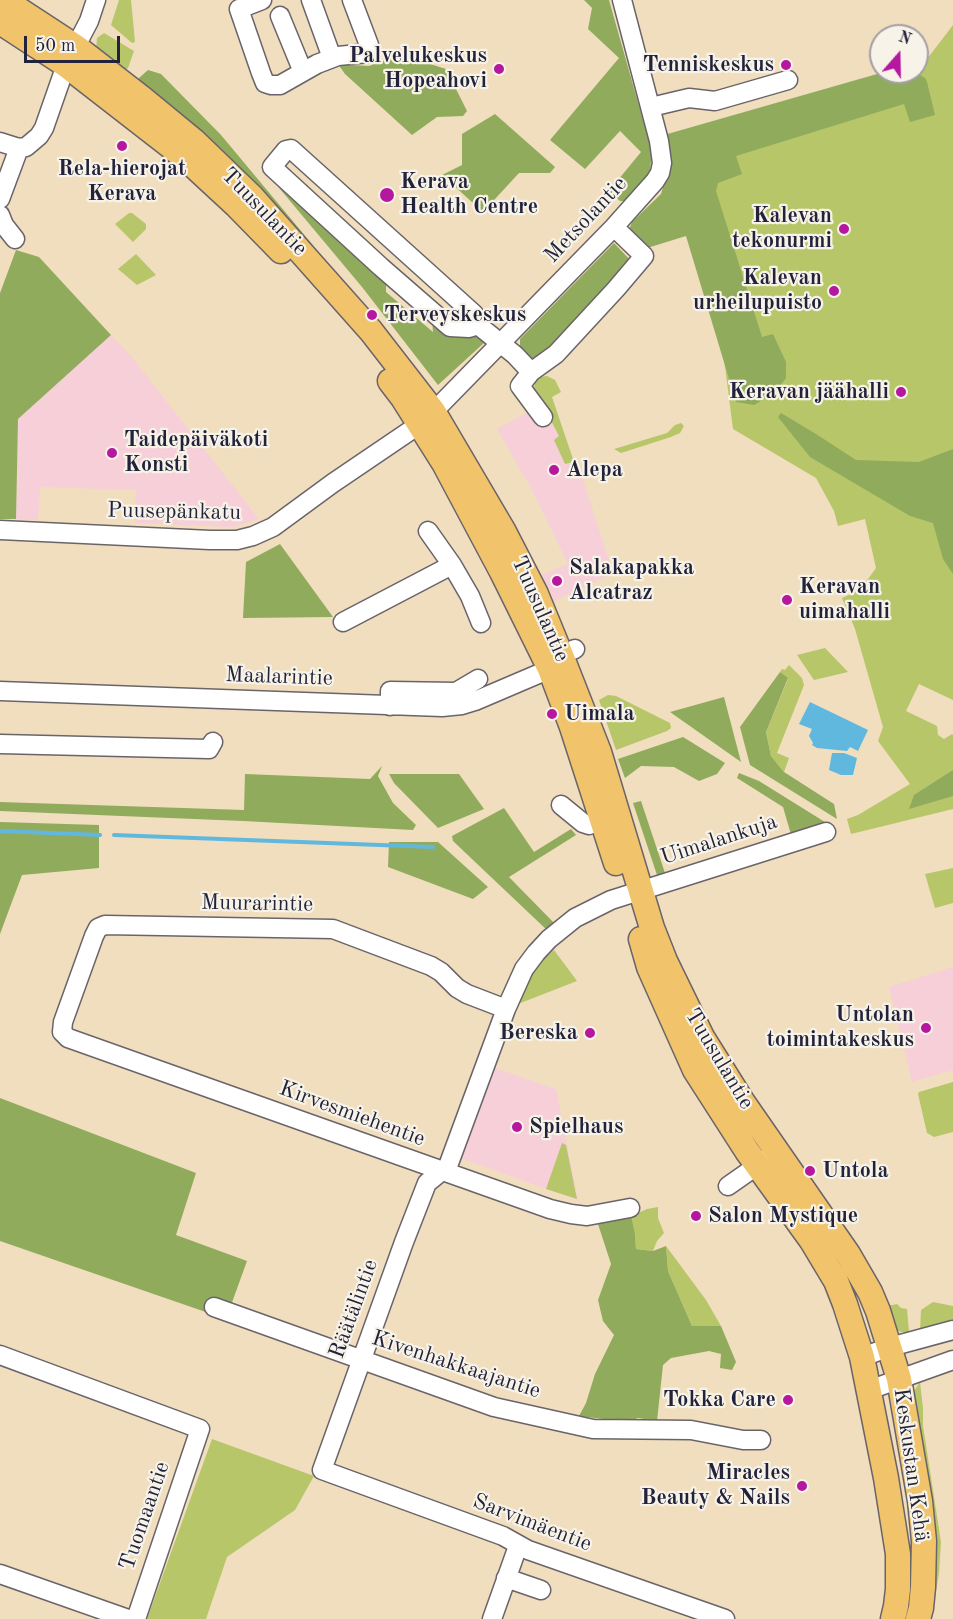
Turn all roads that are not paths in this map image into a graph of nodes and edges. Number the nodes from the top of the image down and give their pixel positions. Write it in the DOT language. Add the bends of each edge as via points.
graph roads {
  1 [pos="4,0"];
  2 [pos="96,0"];
  3 [pos="262,0"];
  4 [pos="311,0"];
  5 [pos="352,0"];
  6 [pos="622,0"];
  7 [pos="280,16"];
  8 [pos="0,22"];
  9 [pos="71,56"];
  10 [pos="332,58"];
  11 [pos="303,72"];
  12 [pos="788,80"];
  13 [pos="651,107"];
  14 [pos="0,142"];
  15 [pos="19,148"];
  16 [pos="0,199"];
  17 [pos="0,215"];
  18 [pos="614,227"];
  19 [pos="15,239"];
  20 [pos="396,243"];
  21 [pos="381,267"];
  22 [pos="478,325"];
  23 [pos="501,343"];
  24 [pos="531,372"];
  25 [pos="543,417"];
  26 [pos="427,418"];
  27 [pos="0,530"];
  28 [pos="428,531"];
  29 [pos="452,565"];
  30 [pos="343,622"];
  31 [pos="481,623"];
  32 [pos="562,658"];
  33 [pos="478,679"];
  34 [pos="0,692"];
  35 [pos="390,706"];
  36 [pos="213,742"];
  37 [pos="0,744"];
  38 [pos="561,805"];
  39 [pos="612,822"];
  40 [pos="826,832"];
  41 [pos="634,893"];
  42 [pos="506,1009"];
  43 [pos="62,1032"];
  44 [pos="777,1152"];
  45 [pos="757,1165"];
  46 [pos="443,1172"];
  47 [pos="728,1186"];
  48 [pos="630,1208"];
  49 [pos="214,1307"];
  50 [pos="953,1330"];
  51 [pos="890,1347"];
  52 [pos="0,1355"];
  53 [pos="862,1357"];
  54 [pos="362,1360"];
  55 [pos="953,1360"];
  56 [pos="899,1379"];
  57 [pos="869,1390"];
  58 [pos="760,1440"];
  59 [pos="322,1470"];
  60 [pos="519,1546"];
  61 [pos="0,1574"];
  62 [pos="506,1578"];
  63 [pos="541,1590"];
  64 [pos="128,1619"];
  65 [pos="136,1619"];
  66 [pos="492,1619"];
  67 [pos="725,1619"];
  68 [pos="893,1619"];
  69 [pos="918,1619"];
  1 -- 9 [label="main road, Tuusulantie"];
  2 -- 9 [label="street"];
  3 -- 11 [label="street" via="239,9 265,82 280,85"];
  4 -- 10 [label="street"];
  5 -- 10 [label="street" via="369,45 368,53"];
  6 -- 13 [label="street, Metsolantie"];
  7 -- 11 [label="street"];
  8 -- 9 [label="main road, Tuusulantie"];
  9 -- 15 [label="street" via="44,128 32,143"];
  9 -- 26 [label="main road, Tuusulantie" via="237,206 288,259 403,398"];
  10 -- 11 [label="street"];
  12 -- 13 [label="street" via="714,100 689,98"];
  13 -- 18 [label="street, Metsolantie" via="659,141 660,173"];
  14 -- 15 [label="street"];
  15 -- 16 [label="street"];
  17 -- 19 [label="street"];
  18 -- 23 [label="street, Metsolantie"];
  18 -- 24 [label="street" via="644,256 556,354"];
  20 -- 21 [label="street"];
  20 -- 21 [label="street" via="291,148 272,167"];
  20 -- 22 [label="street" via="474,314"];
  21 -- 22 [label="street" via="450,327"];
  22 -- 23 [label="street"];
  23 -- 24 [label="street"];
  23 -- 26 [label="street, Metsolantie"];
  24 -- 25 [label="street" via="520,386"];
  26 -- 27 [label="street, Puusepänkatu" via="253,536 210,540"];
  26 -- 32 [label="main road, Tuusulantie" via="503,530 536,594"];
  28 -- 29 [label="street"];
  29 -- 30 [label="street"];
  29 -- 31 [label="street"];
  32 -- 35 [label="street, Maalarintie" via="462,705"];
  32 -- 39 [label="main road, Tuusulantie" via="599,752"];
  33 -- 35 [label="street" via="456,692 390,691"];
  34 -- 35 [label="street, Maalarintie"];
  36 -- 37 [label="street" via="209,749 34,739"];
  38 -- 39 [label="street" via="589,825"];
  39 -- 41 [label="main road, Tuusulantie" via="628,852"];
  40 -- 41 [label="street, Uimalankuja"];
  41 -- 42 [label="street, Uimalankuja" via="575,918 549,939 524,969"];
  41 -- 44 [label="main road, Tuusulantie" via="702,1037"];
  41 -- 45 [label="main road, Tuusulantie" via="650,967 686,1051"];
  42 -- 43 [label="street, Muurarintie" via="467,994 431,966 333,928 105,926 94,936"];
  42 -- 46 [label="street, Räätälintie" via="460,1138"];
  43 -- 46 [label="street, Kirvesmiehentie" via="68,1038"];
  44 -- 45 [label="street"];
  44 -- 51 [label="main road, Tuusulantie" via="860,1273"];
  45 -- 47 [label="street"];
  45 -- 53 [label="main road, Tuusulantie" via="836,1281"];
  46 -- 48 [label="street, Kirvesmiehentie" via="571,1214 587,1216"];
  46 -- 54 [label="street, Räätälintie" via="427,1183"];
  49 -- 54 [label="street, Kivenhakkaajantie"];
  50 -- 51 [label="street"];
  51 -- 53 [label="street"];
  51 -- 56 [label="main road, Keskustan Kehä"];
  52 -- 65 [label="street, Tuomaantie" via="200,1429"];
  53 -- 57 [label="main road, Keskustan Kehä"];
  54 -- 58 [label="street, Kivenhakkaajantie" via="494,1407 593,1430 691,1430"];
  54 -- 59 [label="street, Räätälintie"];
  55 -- 56 [label="street"];
  56 -- 57 [label="street"];
  56 -- 69 [label="main road, Keskustan Kehä" via="923,1525 923,1587"];
  57 -- 68 [label="main road, Keskustan Kehä" via="898,1554"];
  59 -- 60 [label="street, Sarvimäentie" via="503,1536"];
  60 -- 62 [label="street"];
  60 -- 67 [label="street, Sarvimäentie"];
  61 -- 64 [label="street"];
  62 -- 63 [label="street"];
  62 -- 66 [label="street"];
}
